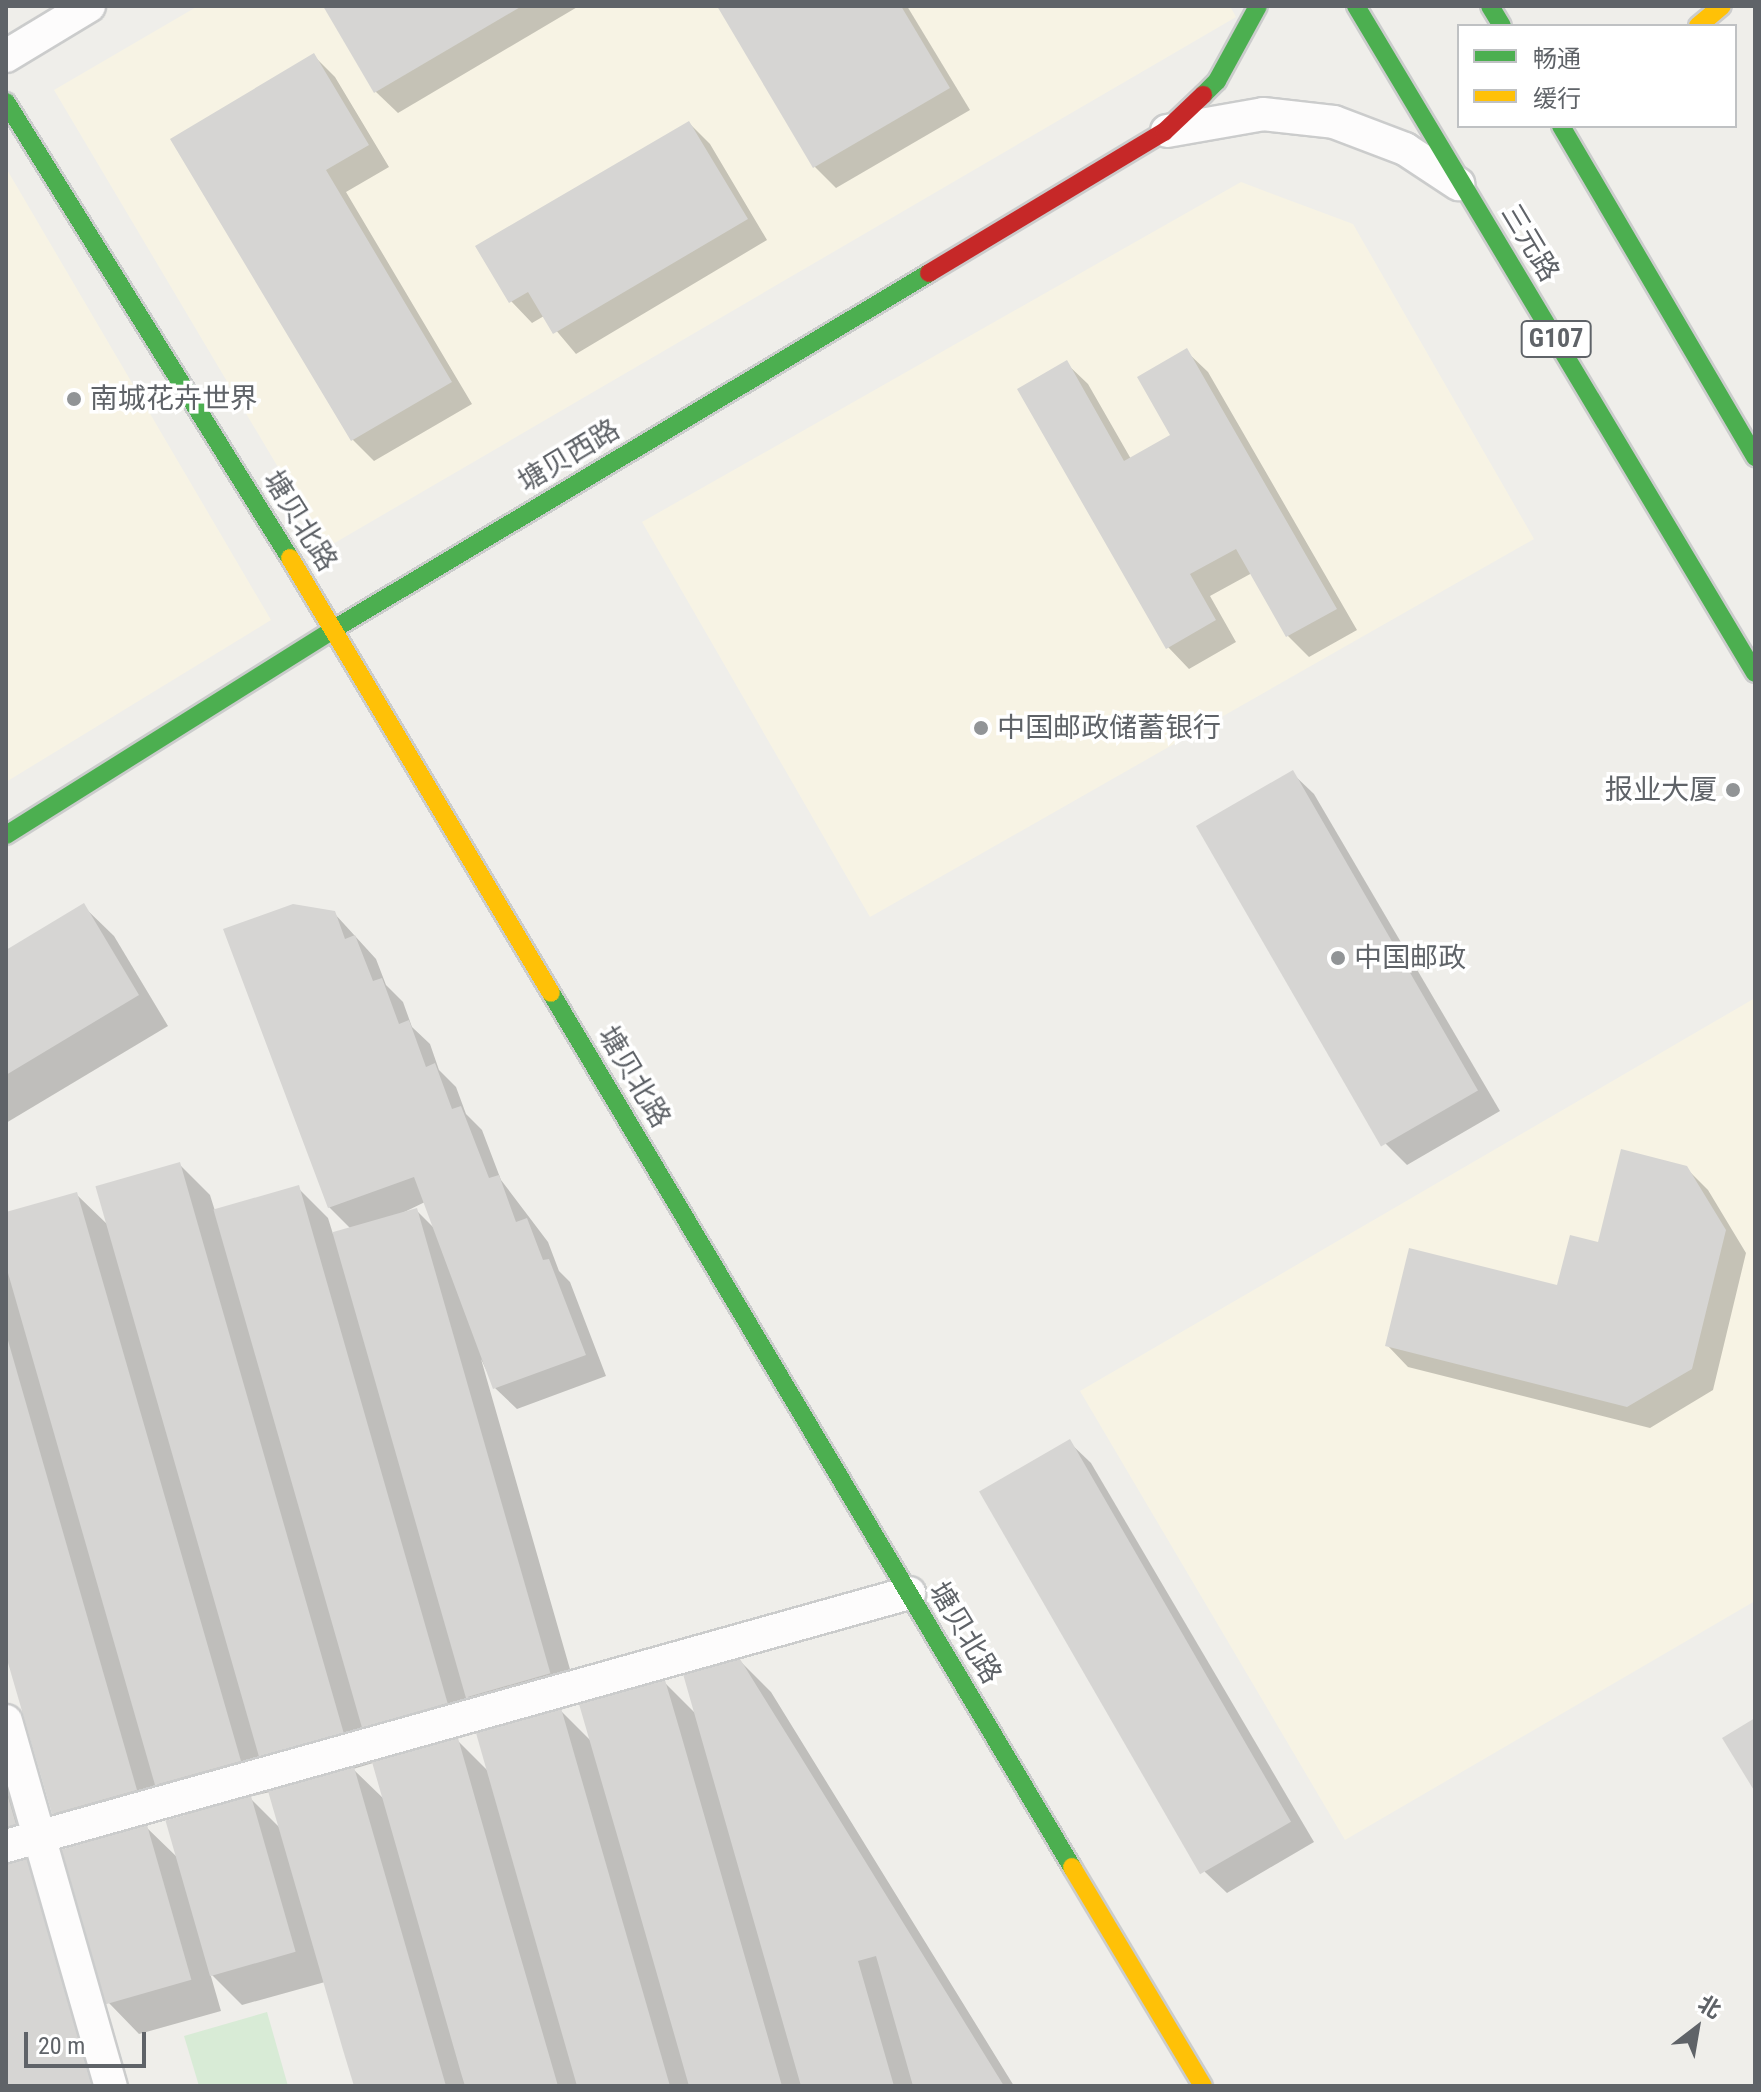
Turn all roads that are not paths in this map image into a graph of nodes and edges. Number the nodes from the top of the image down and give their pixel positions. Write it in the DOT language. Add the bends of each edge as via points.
graph roads {
  1 [pos="89,6"];
  2 [pos="1258,6"];
  3 [pos="1356,6"];
  4 [pos="1490,6"];
  5 [pos="1722,6"];
  6 [pos="1501,24"];
  7 [pos="1700,24"];
  8 [pos="6,56"];
  9 [pos="6,102"];
  10 [pos="1568,129"];
  11 [pos="1164,132"];
  12 [pos="1468,193"];
  13 [pos="1755,457"];
  14 [pos="334,629"];
  15 [pos="1755,673"];
  16 [pos="6,835"];
  17 [pos="909,1593"];
  18 [pos="6,1721"];
  19 [pos="39,1837"];
  20 [pos="6,1846"];
  21 [pos="111,2086"];
  22 [pos="1203,2086"];
  1 -- 8 [label="street"];
  2 -- 11 [label="main road, 塘贝西路" via="1217,81"];
  3 -- 12 [label="main road, 三元路 / G107"];
  4 -- 6 [label="main road"];
  5 -- 7 [label="main road"];
  9 -- 14 [label="main road, 塘贝北路"];
  10 -- 13 [label="main road"];
  11 -- 12 [label="street" via="1263,114 1334,122 1405,149"];
  11 -- 14 [label="main road, 塘贝西路"];
  12 -- 15 [label="main road, 三元路 / G107"];
  14 -- 16 [label="main road, 塘贝西路"];
  14 -- 17 [label="main road, 塘贝北路"];
  17 -- 19 [label="street"];
  17 -- 22 [label="main road, 塘贝北路"];
  18 -- 19 [label="street"];
  19 -- 20 [label="street"];
  19 -- 21 [label="street"];
}
